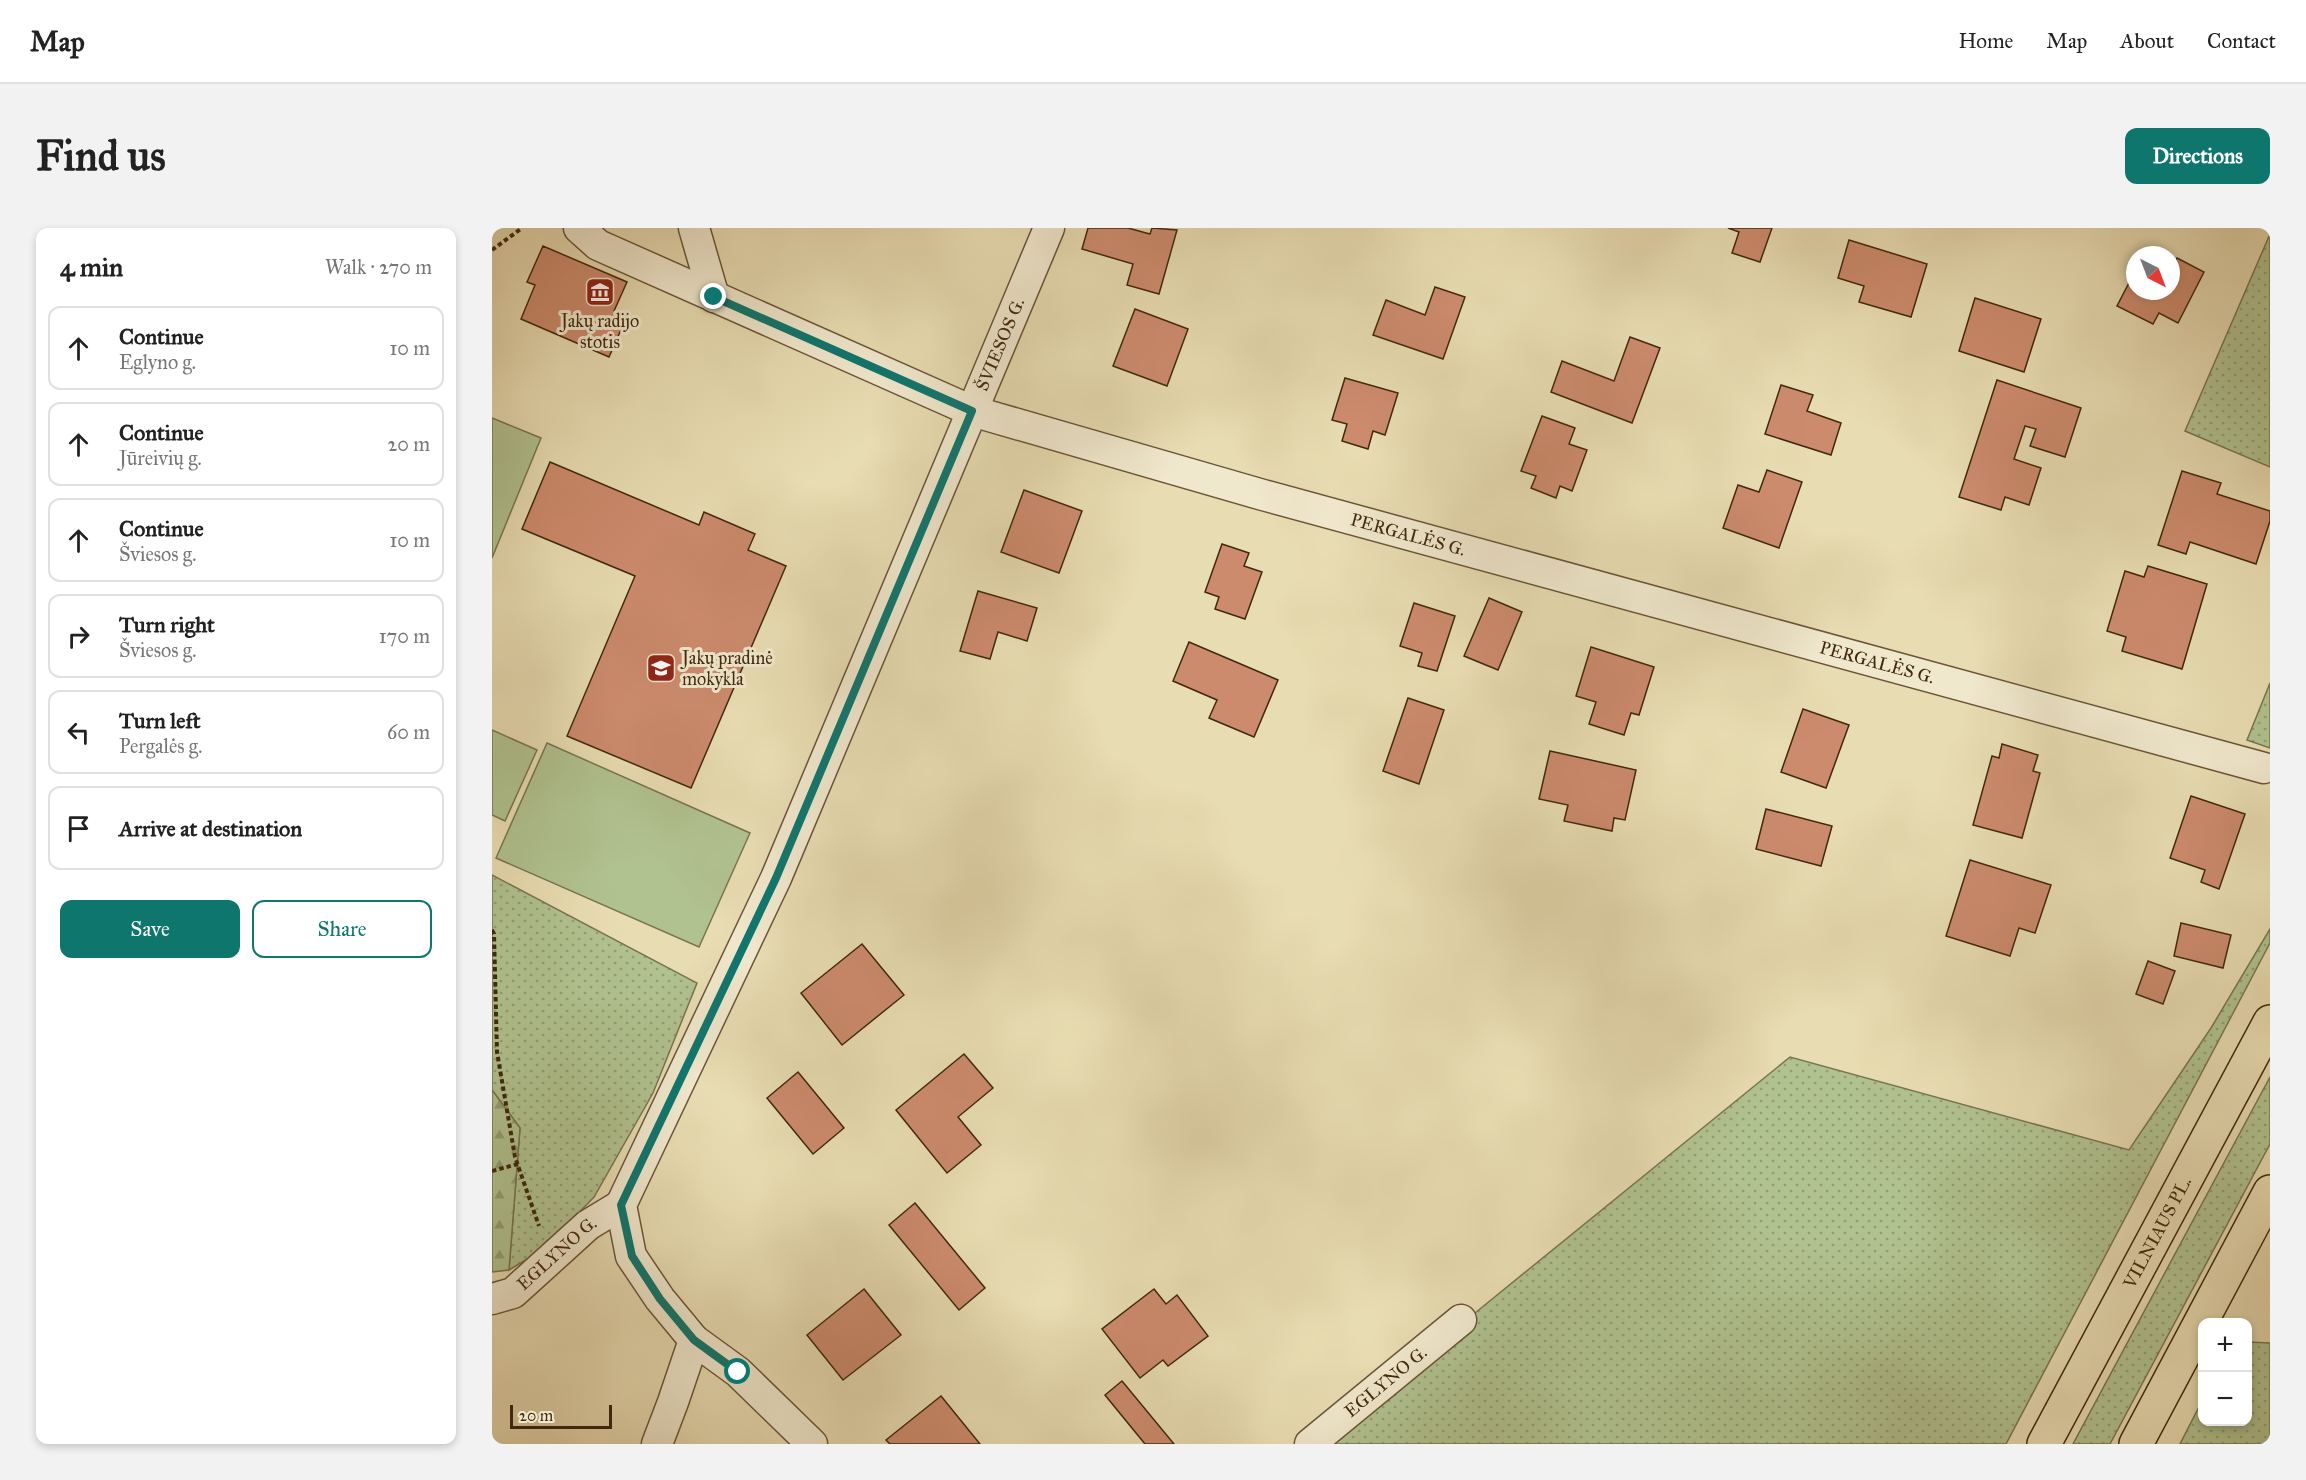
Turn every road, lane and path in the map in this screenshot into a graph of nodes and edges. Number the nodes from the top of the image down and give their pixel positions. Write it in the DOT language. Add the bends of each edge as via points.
graph roads {
  1 [pos="522,228"];
  2 [pos="579,228"];
  3 [pos="694,228"];
  4 [pos="1049,228"];
  5 [pos="492,250"];
  6 [pos="714,297"];
  7 [pos="972,411"];
  8 [pos="2264,768"];
  9 [pos="492,930"];
  10 [pos="2270,1022"];
  11 [pos="518,1164"];
  12 [pos="492,1171"];
  13 [pos="2270,1192"];
  14 [pos="621,1205"];
  15 [pos="551,1260"];
  16 [pos="492,1299"];
  17 [pos="1461,1320"];
  18 [pos="694,1340"];
  19 [pos="657,1444"];
  20 [pos="812,1444"];
  21 [pos="1311,1444"];
  22 [pos="2044,1444"];
  23 [pos="2136,1444"];
  1 -- 5 [label="path"];
  2 -- 6 [label="street, PERGALĖS G." via="598,245"];
  3 -- 6 [label="street"];
  4 -- 7 [label="street, ŠVIESOS G."];
  6 -- 7 [label="street, PERGALĖS G."];
  7 -- 8 [label="street, PERGALĖS G." via="1263,495"];
  7 -- 14 [label="street, ŠVIESOS G." via="776,878"];
  9 -- 11 [label="path" via="497,1052"];
  10 -- 22 [label="highway, VILNIAUS PL."];
  11 -- 12 [label="path"];
  11 -- 15 [label="path"];
  13 -- 23 [label="highway"];
  14 -- 15 [label="street, EGLYNO G." via="588,1225"];
  14 -- 18 [label="street" via="632,1256 660,1299"];
  15 -- 16 [label="street, EGLYNO G." via="513,1293"];
  17 -- 21 [label="street, EGLYNO G."];
  18 -- 19 [label="street"];
  18 -- 20 [label="street" via="738,1372"];
}
